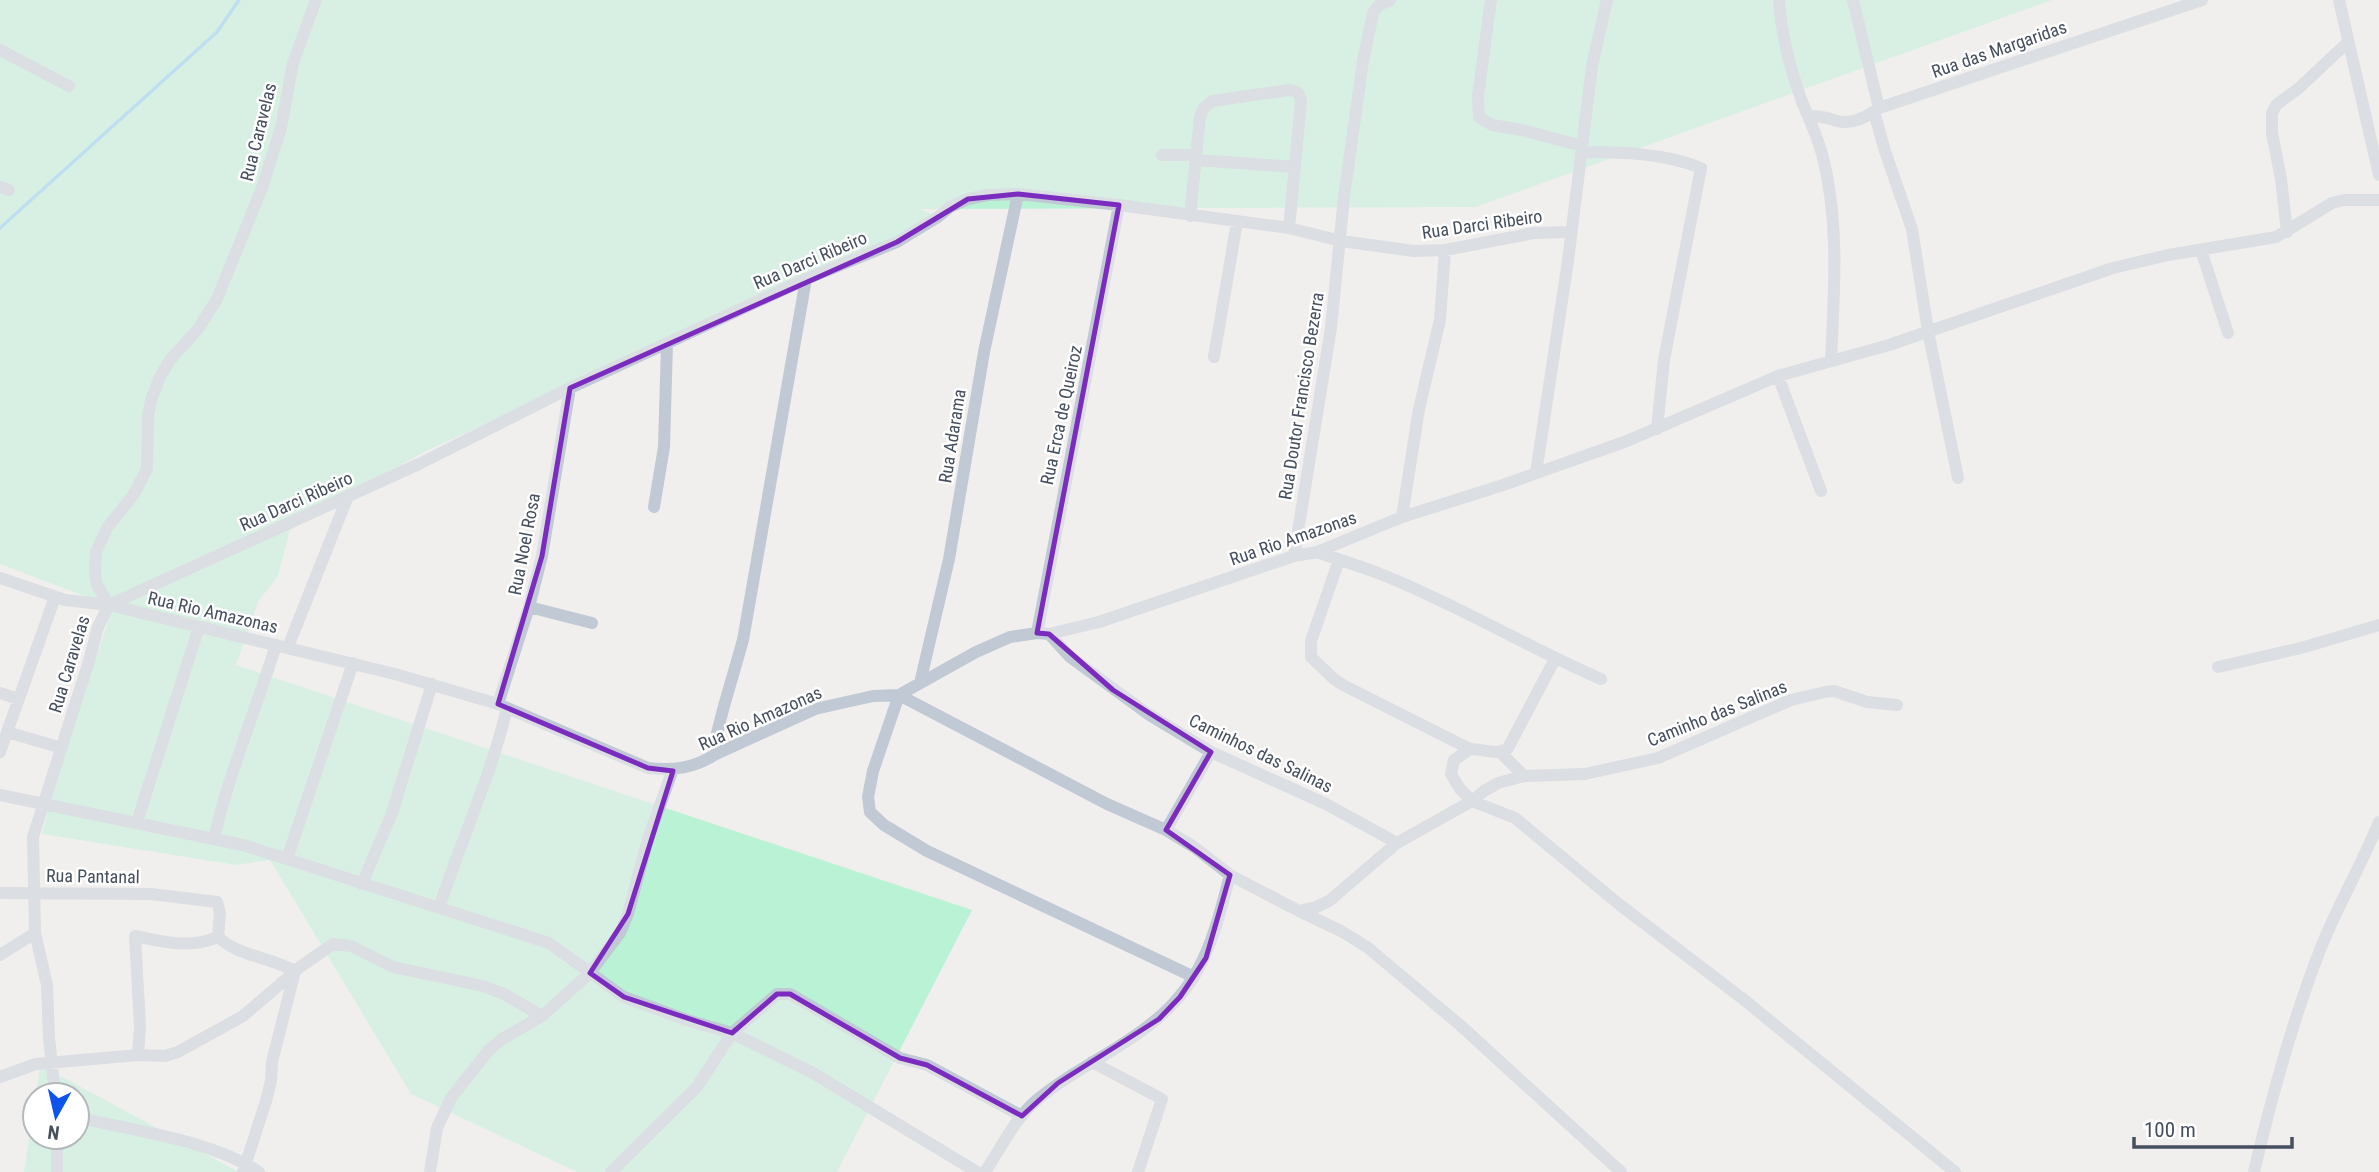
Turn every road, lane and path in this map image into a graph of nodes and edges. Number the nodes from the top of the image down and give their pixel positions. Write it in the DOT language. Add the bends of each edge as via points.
graph roads {
  1 [pos="316,0"];
  2 [pos="1390,0"];
  3 [pos="1492,0"];
  4 [pos="1607,0"];
  5 [pos="1779,0"];
  6 [pos="1853,0"];
  7 [pos="2202,0"];
  8 [pos="2339,0"];
  9 [pos="2348,42"];
  10 [pos="0,50"];
  11 [pos="69,86"];
  12 [pos="1876,110"];
  13 [pos="1809,117"];
  14 [pos="1582,149"];
  15 [pos="1163,155"];
  16 [pos="1196,158"];
  17 [pos="1295,167"];
  18 [pos="2379,175"];
  19 [pos="1018,194"];
  20 [pos="2379,200"];
  21 [pos="1119,205"];
  22 [pos="1190,216"];
  23 [pos="1237,222"];
  24 [pos="1289,228"];
  25 [pos="1571,232"];
  26 [pos="2287,232"];
  27 [pos="1341,241"];
  28 [pos="1445,250"];
  29 [pos="2201,250"];
  30 [pos="806,279"];
  31 [pos="1928,331"];
  32 [pos="2228,332"];
  33 [pos="667,344"];
  34 [pos="1214,357"];
  35 [pos="1831,361"];
  36 [pos="1778,376"];
  37 [pos="570,388"];
  38 [pos="1657,429"];
  39 [pos="1536,473"];
  40 [pos="1958,478"];
  41 [pos="1821,492"];
  42 [pos="348,496"];
  43 [pos="654,507"];
  44 [pos="1402,517"];
  45 [pos="1317,552"];
  46 [pos="1294,556"];
  47 [pos="1339,560"];
  48 [pos="0,578"];
  49 [pos="55,597"];
  50 [pos="109,605"];
  51 [pos="529,607"];
  52 [pos="592,623"];
  53 [pos="2379,625"];
  54 [pos="199,627"];
  55 [pos="1043,633"];
  56 [pos="282,646"];
  57 [pos="1555,659"];
  58 [pos="354,663"];
  59 [pos="2218,667"];
  60 [pos="1601,679"];
  61 [pos="920,682"];
  62 [pos="432,684"];
  63 [pos="0,693"];
  64 [pos="899,695"];
  65 [pos="18,699"];
  66 [pos="1897,705"];
  67 [pos="503,706"];
  68 [pos="7,732"];
  69 [pos="61,748"];
  70 [pos="1470,749"];
  71 [pos="0,752"];
  72 [pos="1211,752"];
  73 [pos="1500,752"];
  74 [pos="716,754"];
  75 [pos="673,769"];
  76 [pos="1524,776"];
  77 [pos="0,794"];
  78 [pos="1472,801"];
  79 [pos="43,805"];
  80 [pos="137,822"];
  81 [pos="2379,822"];
  82 [pos="1166,830"];
  83 [pos="214,839"];
  84 [pos="1397,843"];
  85 [pos="287,859"];
  86 [pos="1230,875"];
  87 [pos="362,884"];
  88 [pos="34,892"];
  89 [pos="0,893"];
  90 [pos="439,908"];
  91 [pos="1299,911"];
  92 [pos="35,933"];
  93 [pos="218,937"];
  94 [pos="0,955"];
  95 [pos="295,971"];
  96 [pos="590,972"];
  97 [pos="1194,977"];
  98 [pos="542,1016"];
  99 [pos="732,1033"];
  100 [pos="138,1055"];
  101 [pos="52,1062"];
  102 [pos="1091,1062"];
  103 [pos="0,1077"];
  104 [pos="54,1081"];
  105 [pos="1022,1116"];
  106 [pos="91,1120"];
  107 [pos="57,1151"];
  108 [pos="245,1168"];
  109 [pos="57,1172"];
  110 [pos="259,1172"];
  111 [pos="430,1172"];
  112 [pos="611,1172"];
  113 [pos="977,1172"];
  114 [pos="985,1172"];
  115 [pos="1138,1172"];
  116 [pos="1621,1172"];
  117 [pos="1955,1172"];
  118 [pos="2254,1172"];
  1 -- 50 [label="street, Rua Caravelas" via="293,63 281,128 262,188 218,299 160,377 148,416 147,469 96,552 94,573"];
  2 -- 27 [label="street, Rua Doutor Francisco Bezerra" via="1373,13 1358,89"];
  3 -- 14 [label="street" via="1479,117 1492,125"];
  4 -- 14 [label="street" via="1592,66"];
  5 -- 13 [label="street" via="1796,84"];
  6 -- 12 [label="street"];
  7 -- 12 [label="street, Rua das Margaridas"];
  8 -- 9 [label="street"];
  9 -- 18 [label="street"];
  9 -- 26 [label="street" via="2272,113"];
  10 -- 11 [label="street"];
  12 -- 13 [label="street, Rua das Margaridas" via="1854,121"];
  12 -- 31 [label="street" via="1909,218"];
  13 -- 35 [label="street" via="1827,177 1834,227"];
  14 -- 25 [label="street"];
  14 -- 38 [label="street" via="1701,168 1664,360"];
  15 -- 16 [label="street"];
  16 -- 17 [label="street"];
  16 -- 17 [label="street" via="1200,117 1206,104 1289,90 1300,95 1301,102"];
  16 -- 22 [label="street"];
  17 -- 24 [label="street"];
  19 -- 21 [label="street, Rua Darci Ribeiro"];
  19 -- 30 [label="street, Rua Darci Ribeiro" via="968,199 897,242"];
  19 -- 61 [label="street, Rua Adarama"];
  20 -- 26 [label="street, Rua Rio Amazonas" via="2332,203"];
  21 -- 22 [label="street, Rua Darci Ribeiro"];
  21 -- 55 [label="street, Rua Erca de Queiroz"];
  22 -- 23 [label="street, Rua Darci Ribeiro"];
  23 -- 24 [label="street, Rua Darci Ribeiro"];
  23 -- 34 [label="street"];
  24 -- 27 [label="street, Rua Darci Ribeiro"];
  25 -- 28 [label="street, Rua Darci Ribeiro" via="1534,233"];
  25 -- 39 [label="street"];
  26 -- 29 [label="street, Rua Rio Amazonas" via="2268,240"];
  27 -- 28 [label="street, Rua Darci Ribeiro" via="1414,251"];
  27 -- 46 [label="street, Rua Doutor Francisco Bezerra"];
  28 -- 44 [label="street" via="1440,320 1419,409"];
  29 -- 31 [label="street, Rua Rio Amazonas" via="2113,268"];
  29 -- 32 [label="street"];
  30 -- 33 [label="street, Rua Darci Ribeiro"];
  30 -- 74 [label="street" via="743,640 723,706"];
  31 -- 35 [label="street, Rua Rio Amazonas"];
  31 -- 40 [label="street"];
  33 -- 37 [label="street, Rua Darci Ribeiro"];
  33 -- 43 [label="street" via="664,447"];
  35 -- 36 [label="street, Rua Rio Amazonas"];
  36 -- 38 [label="street, Rua Rio Amazonas"];
  36 -- 41 [label="street"];
  37 -- 42 [label="street, Rua Darci Ribeiro"];
  37 -- 51 [label="street, Rua Noel Rosa"];
  38 -- 39 [label="street, Rua Rio Amazonas"];
  39 -- 44 [label="street, Rua Rio Amazonas"];
  42 -- 50 [label="street, Rua Darci Ribeiro"];
  42 -- 56 [label="street"];
  44 -- 45 [label="street, Rua Rio Amazonas"];
  45 -- 46 [label="street, Rua Rio Amazonas"];
  45 -- 47 [label="street"];
  46 -- 55 [label="street, Rua Rio Amazonas" via="1099,622"];
  47 -- 57 [label="street" via="1442,601"];
  47 -- 70 [label="street" via="1311,641 1311,657 1343,685"];
  48 -- 49 [label="street, Rua Rio Amazonas"];
  49 -- 50 [label="street, Rua Rio Amazonas"];
  49 -- 65 [label="street"];
  50 -- 54 [label="street, Rua Rio Amazonas"];
  50 -- 69 [label="street, Rua Caravelas"];
  51 -- 52 [label="street"];
  51 -- 67 [label="street, Rua Noel Rosa"];
  53 -- 59 [label="street"];
  54 -- 56 [label="street, Rua Rio Amazonas"];
  54 -- 80 [label="street"];
  55 -- 61 [label="street, Rua Rio Amazonas" via="1010,637"];
  55 -- 72 [label="street, Caminhos das Salinas" via="1113,690"];
  56 -- 58 [label="street, Rua Rio Amazonas"];
  56 -- 83 [label="street" via="229,782"];
  57 -- 60 [label="street"];
  57 -- 73 [label="street" via="1508,748"];
  58 -- 62 [label="street, Rua Rio Amazonas"];
  58 -- 85 [label="street"];
  61 -- 64 [label="street, Rua Rio Amazonas"];
  62 -- 67 [label="street, Rua Rio Amazonas"];
  62 -- 87 [label="street" via="391,813"];
  63 -- 65 [label="street"];
  64 -- 74 [label="street, Rua Rio Amazonas" via="815,709"];
  64 -- 82 [label="street"];
  64 -- 97 [label="street" via="868,796 870,811 884,825 927,851"];
  65 -- 68 [label="street"];
  66 -- 76 [label="street, Caminho das Salinas" via="1825,692 1791,700 1658,758 1584,774"];
  67 -- 75 [label="street, Rua Rio Amazonas" via="648,768"];
  67 -- 90 [label="street, Rua Noel Rosa" via="489,771"];
  68 -- 69 [label="street"];
  68 -- 71 [label="street"];
  69 -- 79 [label="street, Rua Caravelas"];
  70 -- 73 [label="street"];
  70 -- 78 [label="street" via="1454,760 1451,774"];
  72 -- 82 [label="street"];
  72 -- 84 [label="street, Caminhos das Salinas"];
  73 -- 76 [label="street"];
  74 -- 75 [label="street, Rua Rio Amazonas"];
  75 -- 96 [label="street" via="628,914 620,933"];
  76 -- 78 [label="street, Caminho das Salinas" via="1498,783"];
  77 -- 79 [label="street"];
  78 -- 84 [label="street, Caminho das Salinas"];
  78 -- 117 [label="street" via="1515,818"];
  79 -- 80 [label="street"];
  79 -- 88 [label="street, Rua Caravelas" via="33,837"];
  80 -- 83 [label="street"];
  81 -- 118 [label="street" via="2323,942"];
  82 -- 86 [label="street"];
  83 -- 85 [label="street"];
  84 -- 91 [label="street, Caminho das Salinas" via="1335,897"];
  85 -- 87 [label="street"];
  86 -- 91 [label="street"];
  86 -- 97 [label="street" via="1206,958"];
  87 -- 90 [label="street"];
  88 -- 89 [label="street, Rua Pantanal"];
  88 -- 92 [label="street, Rua Caravelas"];
  88 -- 93 [label="street, Rua Pantanal" via="151,894 217,902"];
  90 -- 96 [label="street" via="549,943"];
  91 -- 116 [label="street" via="1367,947"];
  92 -- 94 [label="street"];
  92 -- 101 [label="street, Rua Caravelas" via="47,985"];
  93 -- 95 [label="street" via="229,948"];
  93 -- 100 [label="street" via="201,944 135,936"];
  95 -- 98 [label="street" via="322,950 342,943 393,967 484,986"];
  95 -- 100 [label="street" via="253,1009 190,1047 165,1056"];
  95 -- 108 [label="street" via="271,1081"];
  96 -- 98 [label="street"];
  96 -- 99 [label="street" via="624,997"];
  97 -- 102 [label="street" via="1159,1019"];
  98 -- 111 [label="street" via="502,1039 451,1098 437,1128"];
  99 -- 105 [label="street" via="777,994 790,994 900,1058 927,1065"];
  99 -- 112 [label="street" via="697,1087"];
  99 -- 113 [label="street" via="813,1073"];
  100 -- 101 [label="street"];
  101 -- 103 [label="street"];
  101 -- 104 [label="street, Rua Caravelas"];
  102 -- 105 [label="street" via="1036,1100"];
  102 -- 115 [label="street" via="1163,1098"];
  105 -- 114 [label="street"];
  106 -- 108 [label="street" via="222,1153"];
  107 -- 109 [label="street"];
  108 -- 110 [label="street"];
}
